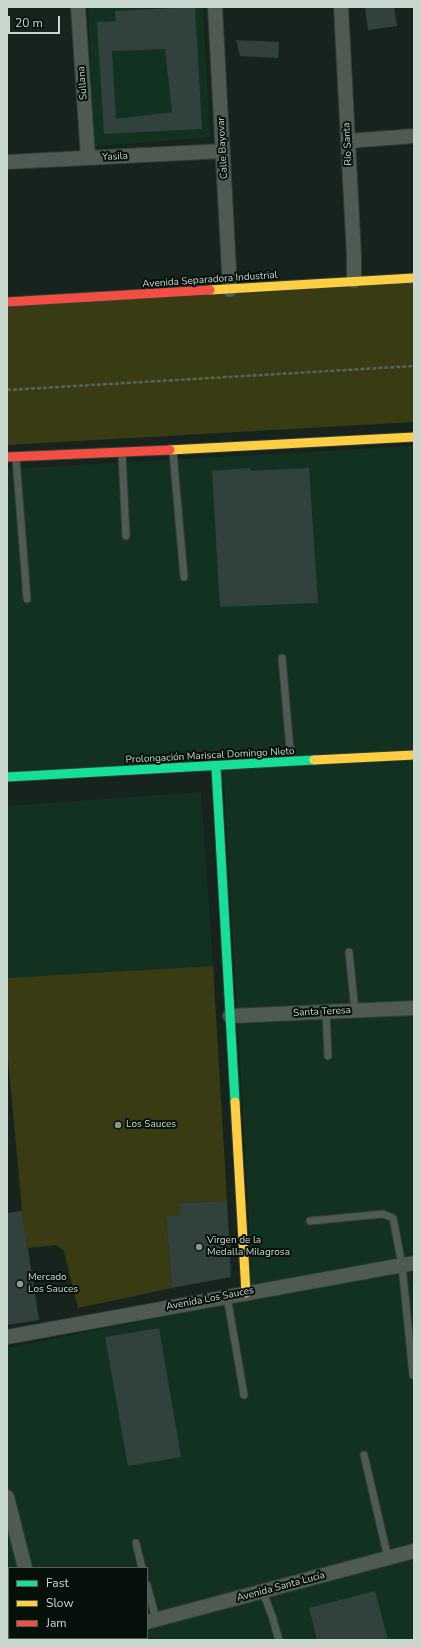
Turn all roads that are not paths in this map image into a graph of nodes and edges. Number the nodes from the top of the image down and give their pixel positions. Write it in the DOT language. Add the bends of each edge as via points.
graph roads {
  1 [pos="78,7"];
  2 [pos="215,7"];
  3 [pos="341,7"];
  4 [pos="414,136"];
  5 [pos="348,141"];
  6 [pos="223,151"];
  7 [pos="88,158"];
  8 [pos="7,162"];
  9 [pos="414,278"];
  10 [pos="354,281"];
  11 [pos="230,290"];
  12 [pos="7,302"];
  13 [pos="414,437"];
  14 [pos="173,450"];
  15 [pos="122,453"];
  16 [pos="11,457"];
  17 [pos="126,536"];
  18 [pos="184,577"];
  19 [pos="27,598"];
  20 [pos="282,658"];
  21 [pos="414,755"];
  22 [pos="291,763"];
  23 [pos="216,767"];
  24 [pos="7,777"];
  25 [pos="350,952"];
  26 [pos="414,1008"];
  27 [pos="355,1011"];
  28 [pos="326,1012"];
  29 [pos="230,1016"];
  30 [pos="328,1056"];
  31 [pos="310,1221"];
  32 [pos="408,1264"];
  33 [pos="246,1293"];
  34 [pos="227,1296"];
  35 [pos="7,1337"];
  36 [pos="413,1375"];
  37 [pos="244,1395"];
  38 [pos="364,1455"];
  39 [pos="7,1496"];
  40 [pos="136,1543"];
  41 [pos="414,1551"];
  42 [pos="388,1558"];
  43 [pos="25,1567"];
  44 [pos="142,1567"];
  45 [pos="263,1592"];
  46 [pos="148,1594"];
  47 [pos="151,1620"];
  48 [pos="278,1640"];
  1 -- 7 [label="street, Sullana"];
  2 -- 6 [label="street, Calle Bayovar"];
  3 -- 5 [label="street, Río Santa"];
  4 -- 5 [label="street"];
  5 -- 10 [label="street, Río Santa"];
  6 -- 7 [label="street, Yasila"];
  6 -- 11 [label="street, Calle Bayovar"];
  7 -- 8 [label="street, Yasila"];
  9 -- 10 [label="street, Avenida Separadora Industrial"];
  10 -- 11 [label="street, Avenida Separadora Industrial"];
  11 -- 12 [label="street, Avenida Separadora Industrial"];
  13 -- 14 [label="street"];
  14 -- 15 [label="street"];
  14 -- 18 [label="lane"];
  15 -- 16 [label="street"];
  15 -- 17 [label="lane"];
  16 -- 19 [label="lane"];
  20 -- 22 [label="lane"];
  21 -- 22 [label="street, Prolongación Mariscal Domingo Nieto"];
  22 -- 23 [label="street, Prolongación Mariscal Domingo Nieto"];
  23 -- 24 [label="street, Prolongación Mariscal Domingo Nieto"];
  23 -- 29 [label="street"];
  25 -- 27 [label="lane"];
  26 -- 27 [label="street, Santa Teresa"];
  27 -- 28 [label="street, Santa Teresa"];
  28 -- 29 [label="street, Santa Teresa"];
  28 -- 30 [label="lane"];
  29 -- 33 [label="street"];
  31 -- 32 [label="lane" via="383,1214 393,1218"];
  32 -- 33 [label="street, Avenida Los Sauces"];
  32 -- 36 [label="lane"];
  33 -- 34 [label="street, Avenida Los Sauces"];
  34 -- 35 [label="street, Avenida Los Sauces"];
  34 -- 37 [label="lane"];
  38 -- 42 [label="lane"];
  39 -- 43 [label="street"];
  40 -- 44 [label="lane"];
  41 -- 42 [label="street, Avenida Santa Lucía"];
  42 -- 45 [label="street, Avenida Santa Lucía"];
  45 -- 47 [label="street, Avenida Santa Lucía"];
  45 -- 48 [label="lane"];
  46 -- 47 [label="lane"];
}
